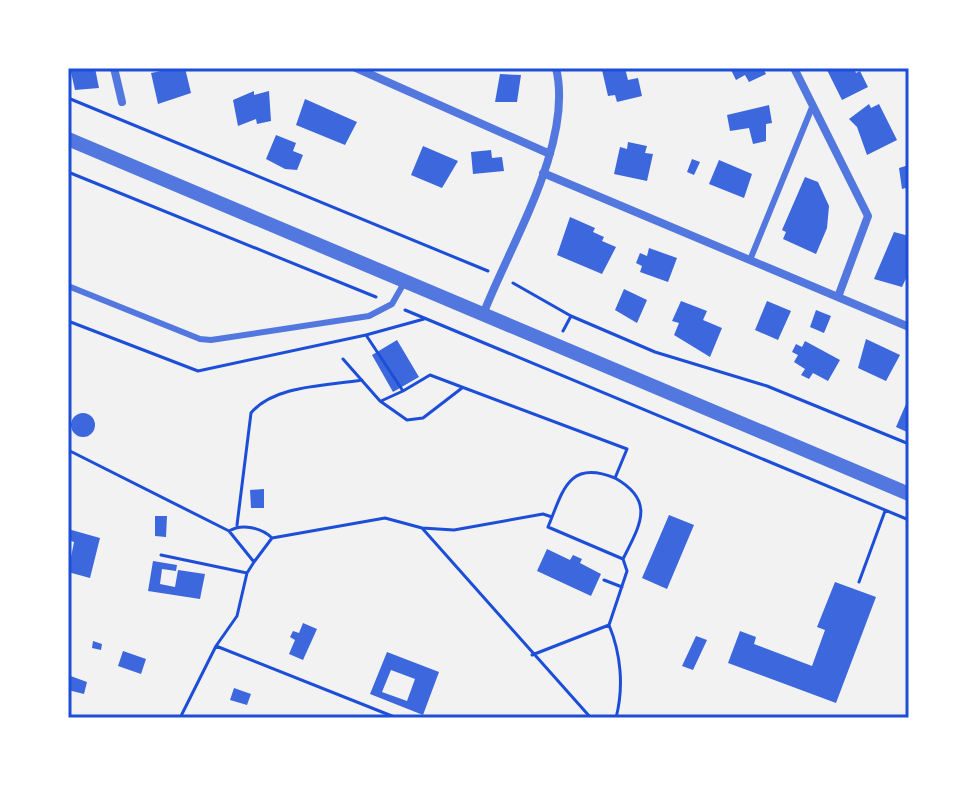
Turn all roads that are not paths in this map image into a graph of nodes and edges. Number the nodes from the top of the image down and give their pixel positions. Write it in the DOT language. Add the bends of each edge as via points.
graph roads {
  1 [pos="114,68"];
  2 [pos="356,68"];
  3 [pos="556,68"];
  4 [pos="794,68"];
  5 [pos="122,102"];
  6 [pos="813,105"];
  7 [pos="68,139"];
  8 [pos="550,154"];
  9 [pos="543,173"];
  10 [pos="750,260"];
  11 [pos="405,279"];
  12 [pos="68,286"];
  13 [pos="838,297"];
  14 [pos="484,312"];
  15 [pos="909,327"];
  16 [pos="909,494"];
  1 -- 5 [label="street"];
  2 -- 8 [label="street"];
  3 -- 8 [label="street" via="560,121"];
  4 -- 6 [label="street"];
  6 -- 10 [label="lane"];
  6 -- 13 [label="street" via="868,216"];
  7 -- 11 [label="street"];
  8 -- 9 [label="street"];
  9 -- 10 [label="street"];
  9 -- 14 [label="street"];
  10 -- 13 [label="street"];
  11 -- 12 [label="lane" via="392,304 369,316 200,339"];
  11 -- 14 [label="street"];
  13 -- 15 [label="street"];
  14 -- 16 [label="street"];
}
